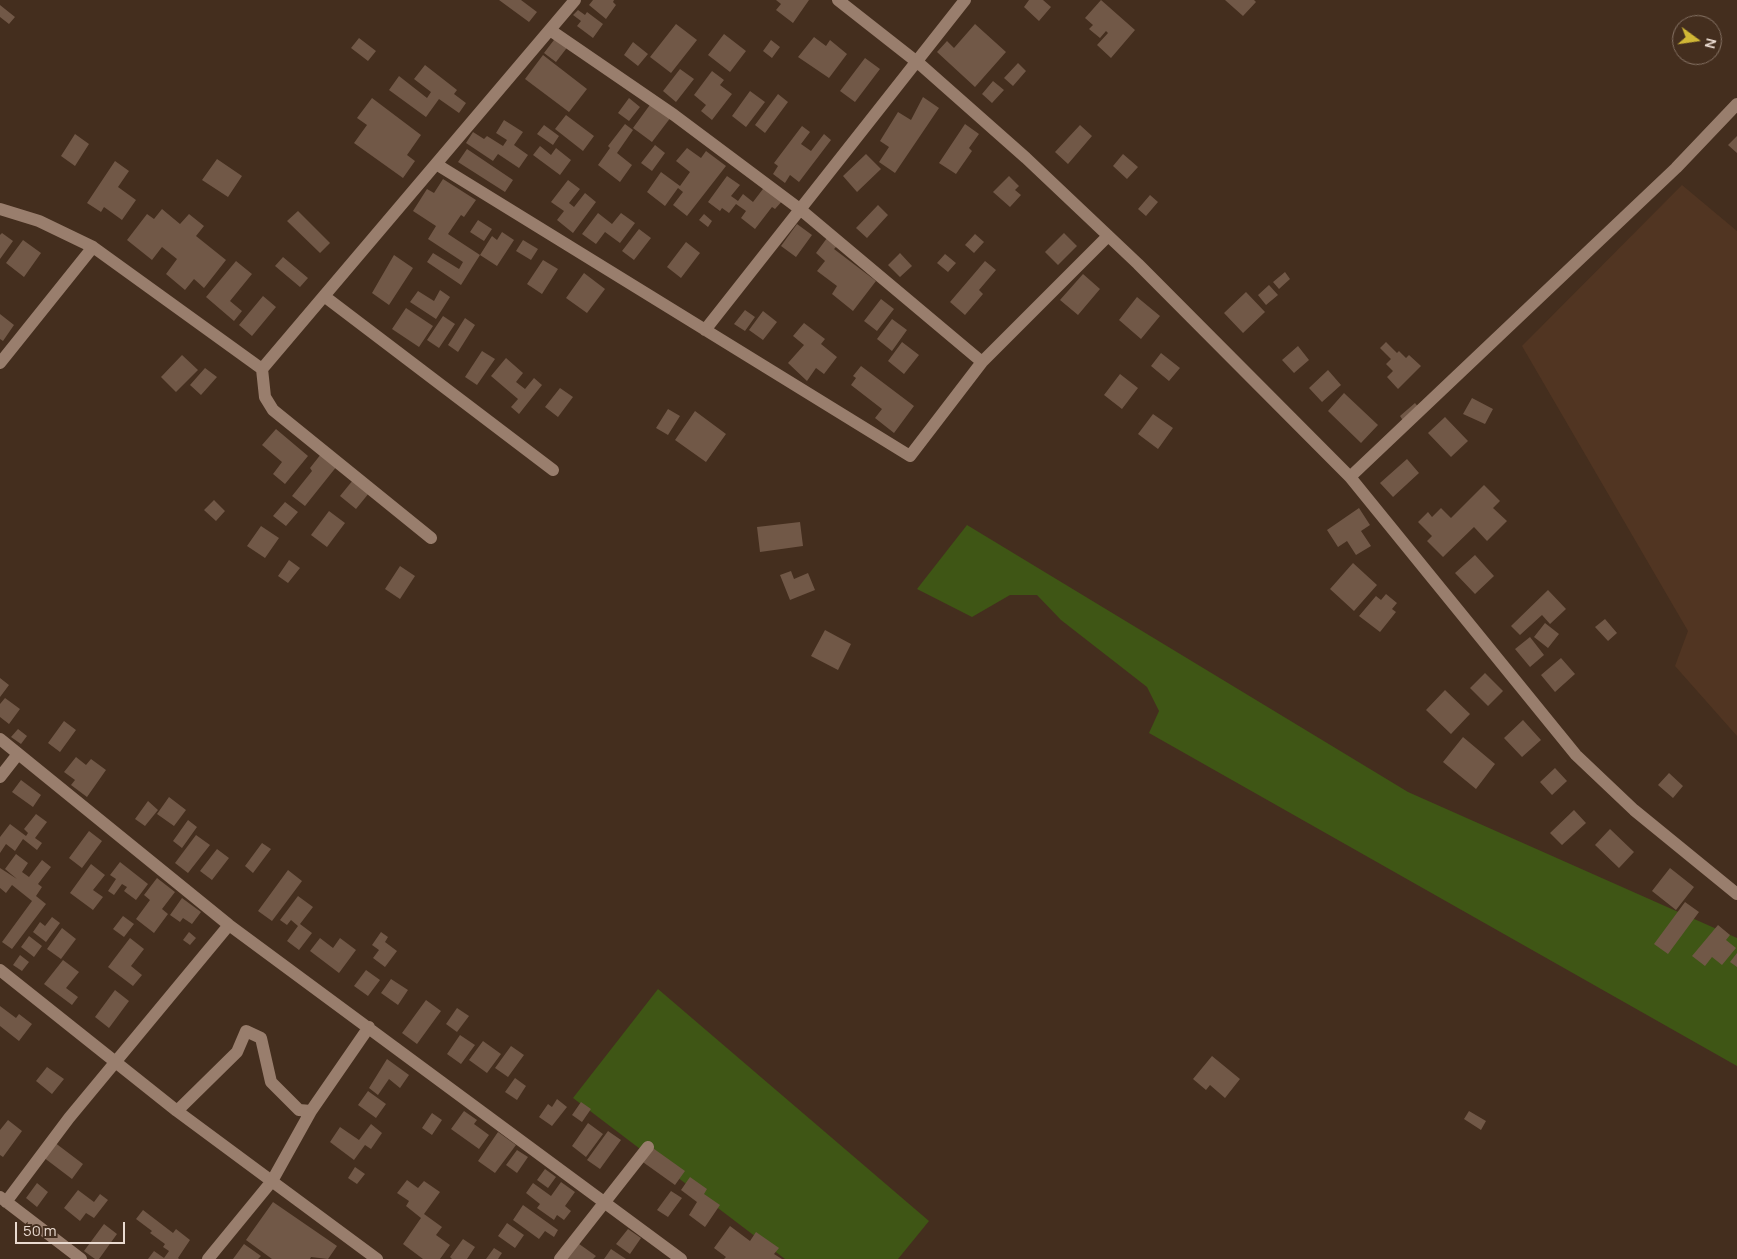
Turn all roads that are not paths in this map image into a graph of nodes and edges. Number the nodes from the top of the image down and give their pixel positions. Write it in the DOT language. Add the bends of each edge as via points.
graph roads {
  1 [pos="575,0"];
  2 [pos="838,0"];
  3 [pos="965,0"];
  4 [pos="550,30"];
  5 [pos="916,61"];
  6 [pos="1737,104"];
  7 [pos="436,164"];
  8 [pos="0,209"];
  9 [pos="801,210"];
  10 [pos="1108,236"];
  11 [pos="93,247"];
  12 [pos="324,296"];
  13 [pos="705,330"];
  14 [pos="982,362"];
  15 [pos="0,363"];
  16 [pos="262,369"];
  17 [pos="553,470"];
  18 [pos="1350,477"];
  19 [pos="431,538"];
  20 [pos="0,739"];
  21 [pos="18,754"];
  22 [pos="0,777"];
  23 [pos="1737,894"];
  24 [pos="229,925"];
  25 [pos="0,970"];
  26 [pos="368,1027"];
  27 [pos="116,1061"];
  28 [pos="177,1111"];
  29 [pos="311,1111"];
  30 [pos="648,1147"];
  31 [pos="272,1181"];
  32 [pos="3,1199"];
  33 [pos="606,1202"];
  34 [pos="81,1259"];
  35 [pos="208,1259"];
  36 [pos="376,1259"];
  37 [pos="560,1259"];
  38 [pos="681,1259"];
  1 -- 4 [label="street"];
  2 -- 5 [label="street"];
  3 -- 5 [label="street"];
  4 -- 7 [label="street"];
  4 -- 9 [label="street" via="674,115"];
  5 -- 9 [label="street"];
  5 -- 10 [label="street"];
  6 -- 18 [label="street" via="1676,168"];
  7 -- 12 [label="street"];
  7 -- 13 [label="street"];
  8 -- 11 [label="street" via="39,221"];
  9 -- 13 [label="street"];
  9 -- 14 [label="street"];
  10 -- 14 [label="street"];
  10 -- 18 [label="street"];
  11 -- 15 [label="street"];
  11 -- 16 [label="street"];
  12 -- 16 [label="street"];
  12 -- 17 [label="street"];
  13 -- 14 [label="street" via="910,456"];
  16 -- 19 [label="street" via="266,397 273,410"];
  18 -- 23 [label="street" via="1576,755 1634,810"];
  20 -- 21 [label="street"];
  21 -- 22 [label="street"];
  21 -- 24 [label="street"];
  24 -- 26 [label="street"];
  24 -- 27 [label="street"];
  25 -- 27 [label="street"];
  26 -- 29 [label="street"];
  26 -- 33 [label="street"];
  27 -- 28 [label="street"];
  27 -- 32 [label="street"];
  28 -- 29 [label="street" via="237,1052 246,1031 261,1038 270,1082 299,1110"];
  28 -- 31 [label="street"];
  29 -- 31 [label="street"];
  30 -- 33 [label="street"];
  31 -- 35 [label="street"];
  31 -- 36 [label="street"];
  32 -- 34 [label="street"];
  33 -- 37 [label="street"];
  33 -- 38 [label="street"];
}
